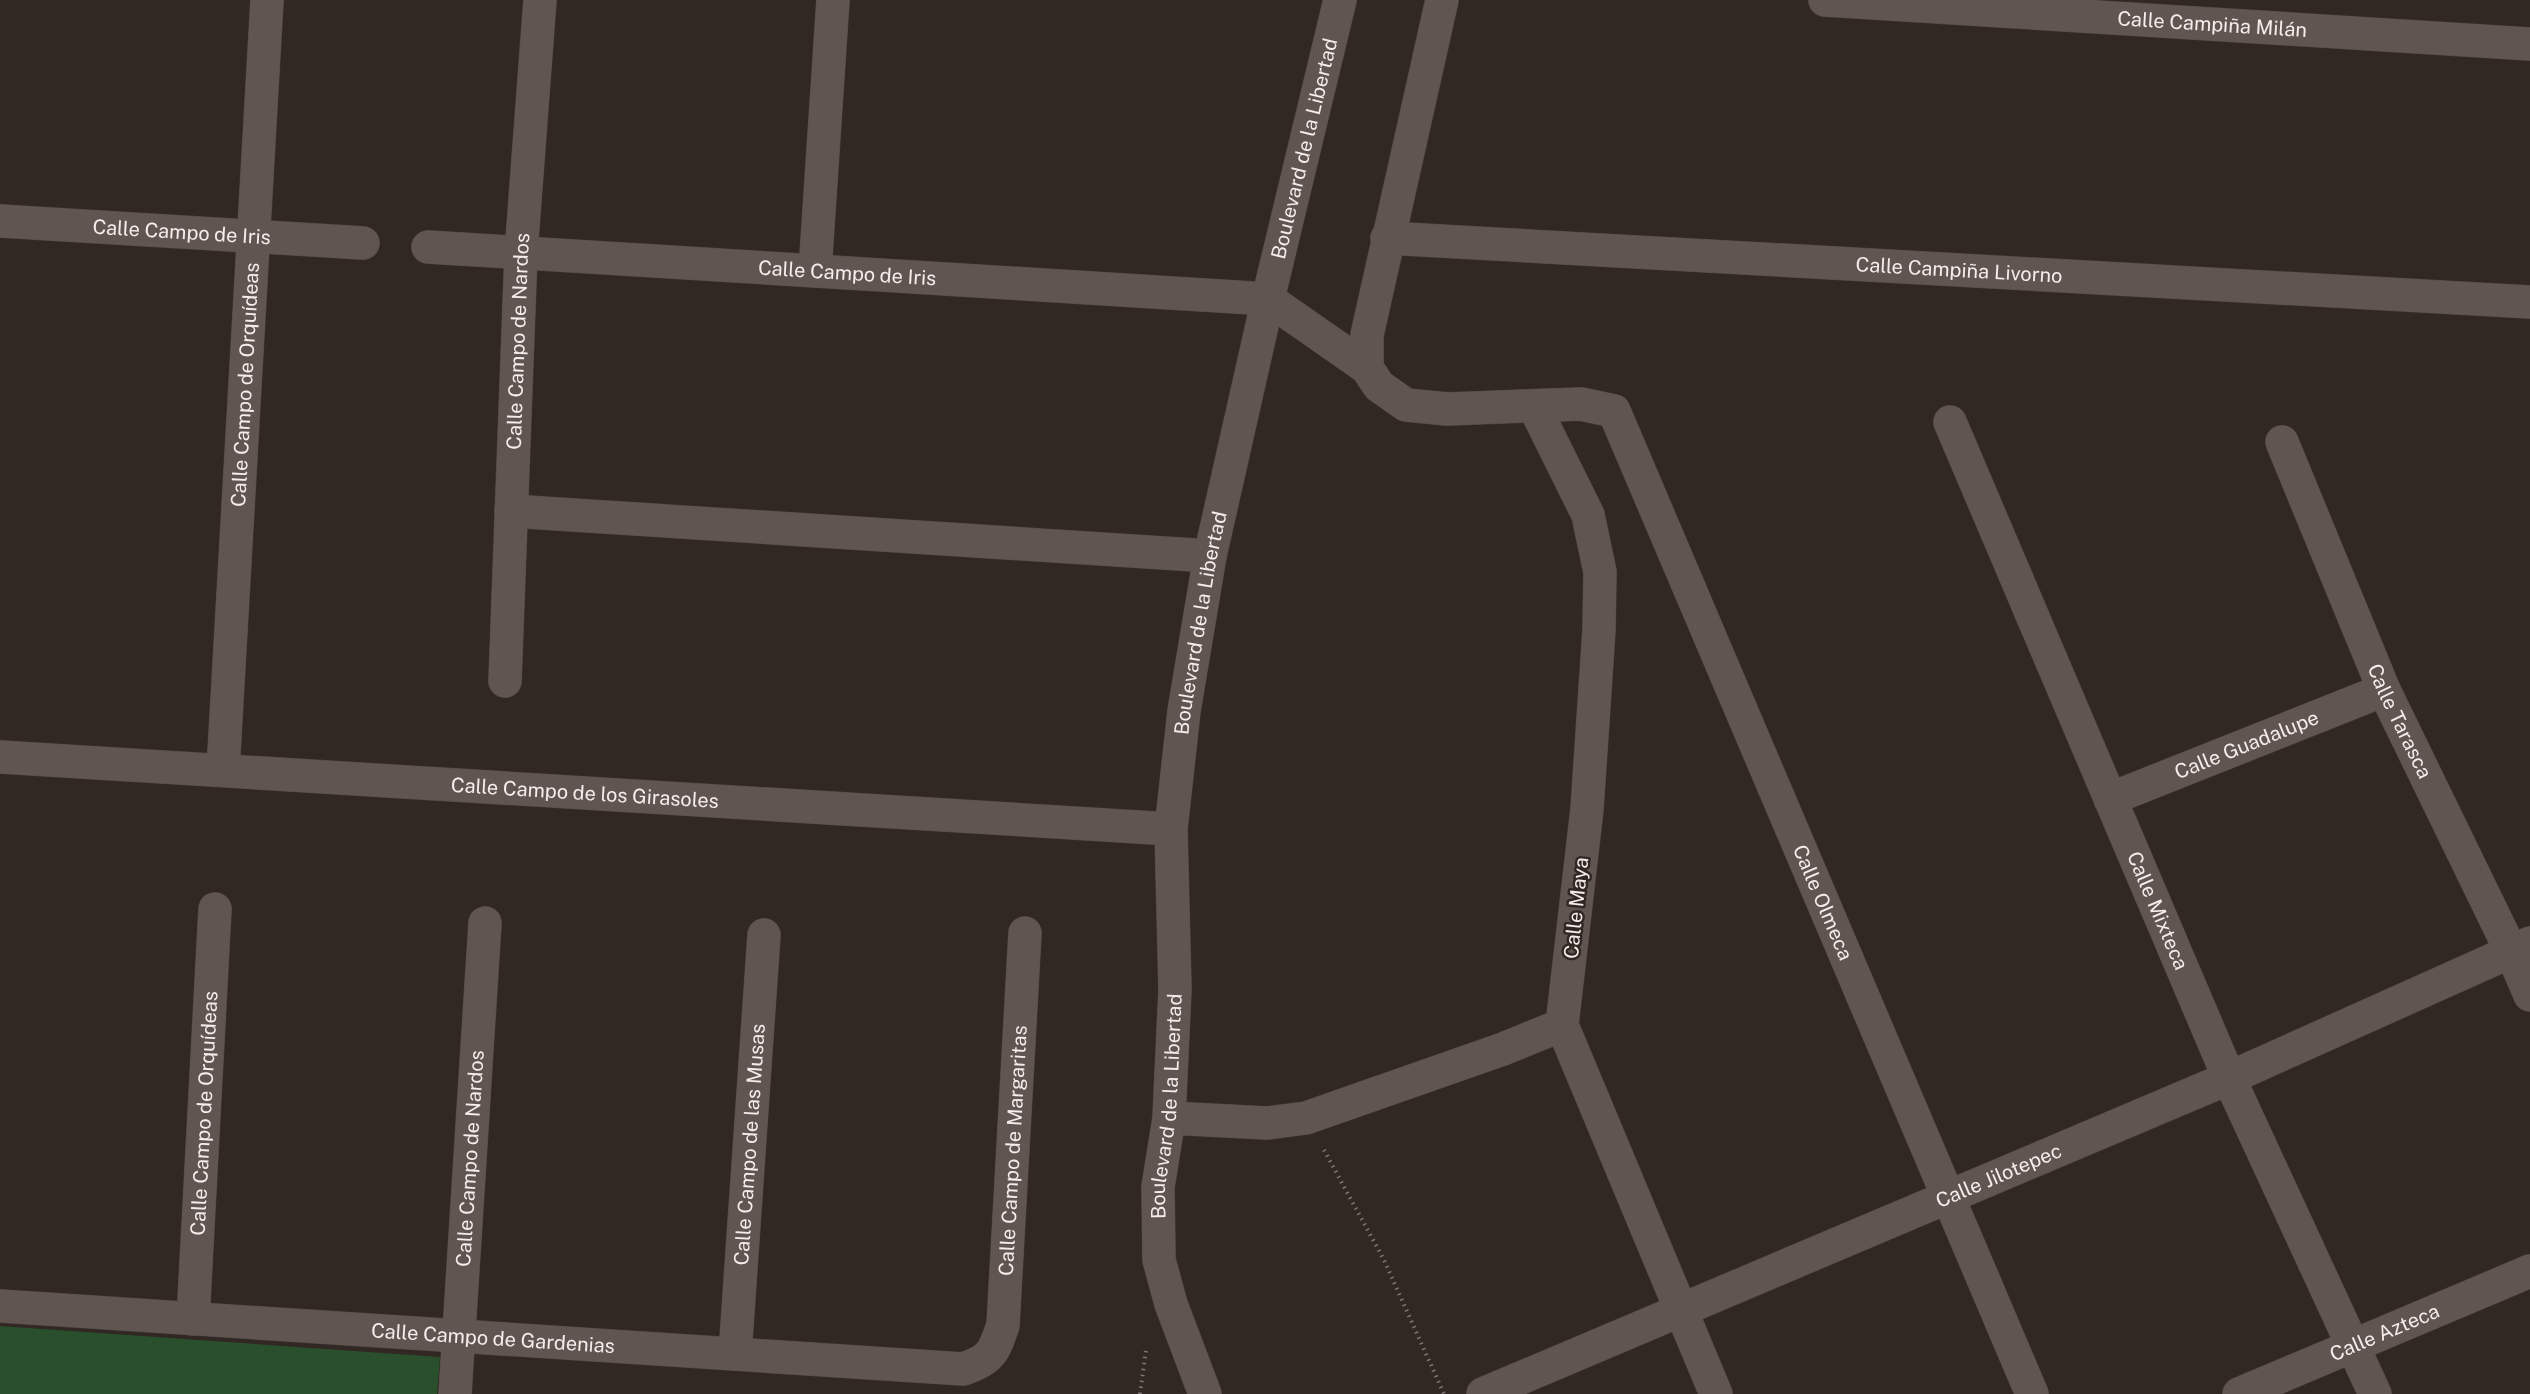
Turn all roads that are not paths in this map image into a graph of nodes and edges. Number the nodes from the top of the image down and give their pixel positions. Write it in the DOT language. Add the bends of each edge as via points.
graph roads {
  1 [pos="267,0"];
  2 [pos="540,0"];
  3 [pos="833,0"];
  4 [pos="1340,0"];
  5 [pos="1442,0"];
  6 [pos="1825,0"];
  7 [pos="2530,44"];
  8 [pos="0,221"];
  9 [pos="254,237"];
  10 [pos="1387,238"];
  11 [pos="363,243"];
  12 [pos="428,248"];
  13 [pos="520,253"];
  14 [pos="815,271"];
  15 [pos="1268,299"];
  16 [pos="2530,302"];
  17 [pos="1367,368"];
  18 [pos="1534,406"];
  19 [pos="1950,422"];
  20 [pos="2282,442"];
  21 [pos="511,511"];
  22 [pos="1210,556"];
  23 [pos="505,681"];
  24 [pos="2384,690"];
  25 [pos="0,757"];
  26 [pos="223,770"];
  27 [pos="2110,799"];
  28 [pos="1171,829"];
  29 [pos="215,909"];
  30 [pos="485,923"];
  31 [pos="1025,933"];
  32 [pos="764,935"];
  33 [pos="2521,947"];
  34 [pos="2530,995"];
  35 [pos="1562,1024"];
  36 [pos="2229,1078"];
  37 [pos="1169,1118"];
  38 [pos="1948,1197"];
  39 [pos="2530,1271"];
  40 [pos="0,1306"];
  41 [pos="1681,1310"];
  42 [pos="193,1319"];
  43 [pos="458,1336"];
  44 [pos="2354,1345"];
  45 [pos="735,1354"];
  46 [pos="983,1363"];
  47 [pos="455,1394"];
  48 [pos="1205,1394"];
  49 [pos="1483,1394"];
  50 [pos="1716,1394"];
  51 [pos="2031,1394"];
  52 [pos="2239,1394"];
  53 [pos="2375,1394"];
  1 -- 9 [label="street, Calle Campo de Orquídeas"];
  2 -- 13 [label="street, Calle Campo de Nardos"];
  3 -- 14 [label="street"];
  4 -- 15 [label="street, Boulevard de la Libertad"];
  5 -- 10 [label="street"];
  6 -- 7 [label="street, Calle Campiña Milán"];
  8 -- 9 [label="street, Calle Campo de Iris"];
  9 -- 11 [label="street, Calle Campo de Iris"];
  9 -- 26 [label="street, Calle Campo de Orquídeas"];
  10 -- 16 [label="street, Calle Campiña Livorno"];
  10 -- 17 [label="street" via="1367,335"];
  12 -- 13 [label="street, Calle Campo de Iris"];
  13 -- 14 [label="street, Calle Campo de Iris"];
  13 -- 21 [label="street, Calle Campo de Nardos"];
  14 -- 15 [label="street, Calle Campo de Iris"];
  15 -- 17 [label="street"];
  15 -- 22 [label="street, Boulevard de la Libertad"];
  17 -- 18 [label="street" via="1379,386 1406,405 1447,409"];
  18 -- 35 [label="street, Calle Maya" via="1588,515 1600,572 1587,809"];
  18 -- 38 [label="street, Calle Olmeca" via="1581,404 1614,411"];
  19 -- 27 [label="street, Calle Mixteca"];
  20 -- 24 [label="street, Calle Tarasca"];
  21 -- 22 [label="street"];
  21 -- 23 [label="street, Calle Campo de Nardos"];
  22 -- 28 [label="street, Boulevard de la Libertad" via="1184,711"];
  24 -- 27 [label="street, Calle Guadalupe"];
  24 -- 33 [label="street, Calle Tarasca"];
  25 -- 26 [label="street, Calle Campo de los Girasoles"];
  26 -- 28 [label="street, Calle Campo de los Girasoles"];
  27 -- 36 [label="street, Calle Mixteca"];
  28 -- 37 [label="street, Boulevard de la Libertad" via="1175,989"];
  29 -- 42 [label="street, Calle Campo de Orquídeas"];
  30 -- 43 [label="street, Calle Campo de Nardos"];
  31 -- 46 [label="street, Calle Campo de Margaritas" via="1003,1325 996,1348"];
  32 -- 45 [label="street, Calle Campo de las Musas"];
  33 -- 34 [label="street, Calle Tarasca"];
  33 -- 36 [label="street, Calle Jilotepec"];
  35 -- 37 [label="street" via="1503,1049 1306,1118 1267,1123"];
  35 -- 41 [label="street, Calle Maya"];
  36 -- 38 [label="street, Calle Jilotepec"];
  36 -- 44 [label="street, Calle Mixteca"];
  37 -- 48 [label="street, Boulevard de la Libertad" via="1158,1187 1159,1260"];
  38 -- 41 [label="street, Calle Jilotepec"];
  38 -- 51 [label="street, Calle Olmeca"];
  39 -- 44 [label="street, Calle Azteca"];
  40 -- 42 [label="street, Calle Campo de Gardenias"];
  41 -- 49 [label="street, Calle Jilotepec"];
  41 -- 50 [label="street, Calle Maya"];
  42 -- 43 [label="street, Calle Campo de Gardenias"];
  43 -- 45 [label="street, Calle Campo de Gardenias"];
  43 -- 47 [label="street, Calle Campo de Nardos"];
  44 -- 52 [label="street, Calle Azteca"];
  44 -- 53 [label="street, Calle Mixteca"];
  45 -- 46 [label="street, Calle Campo de Gardenias" via="963,1369"];
}
